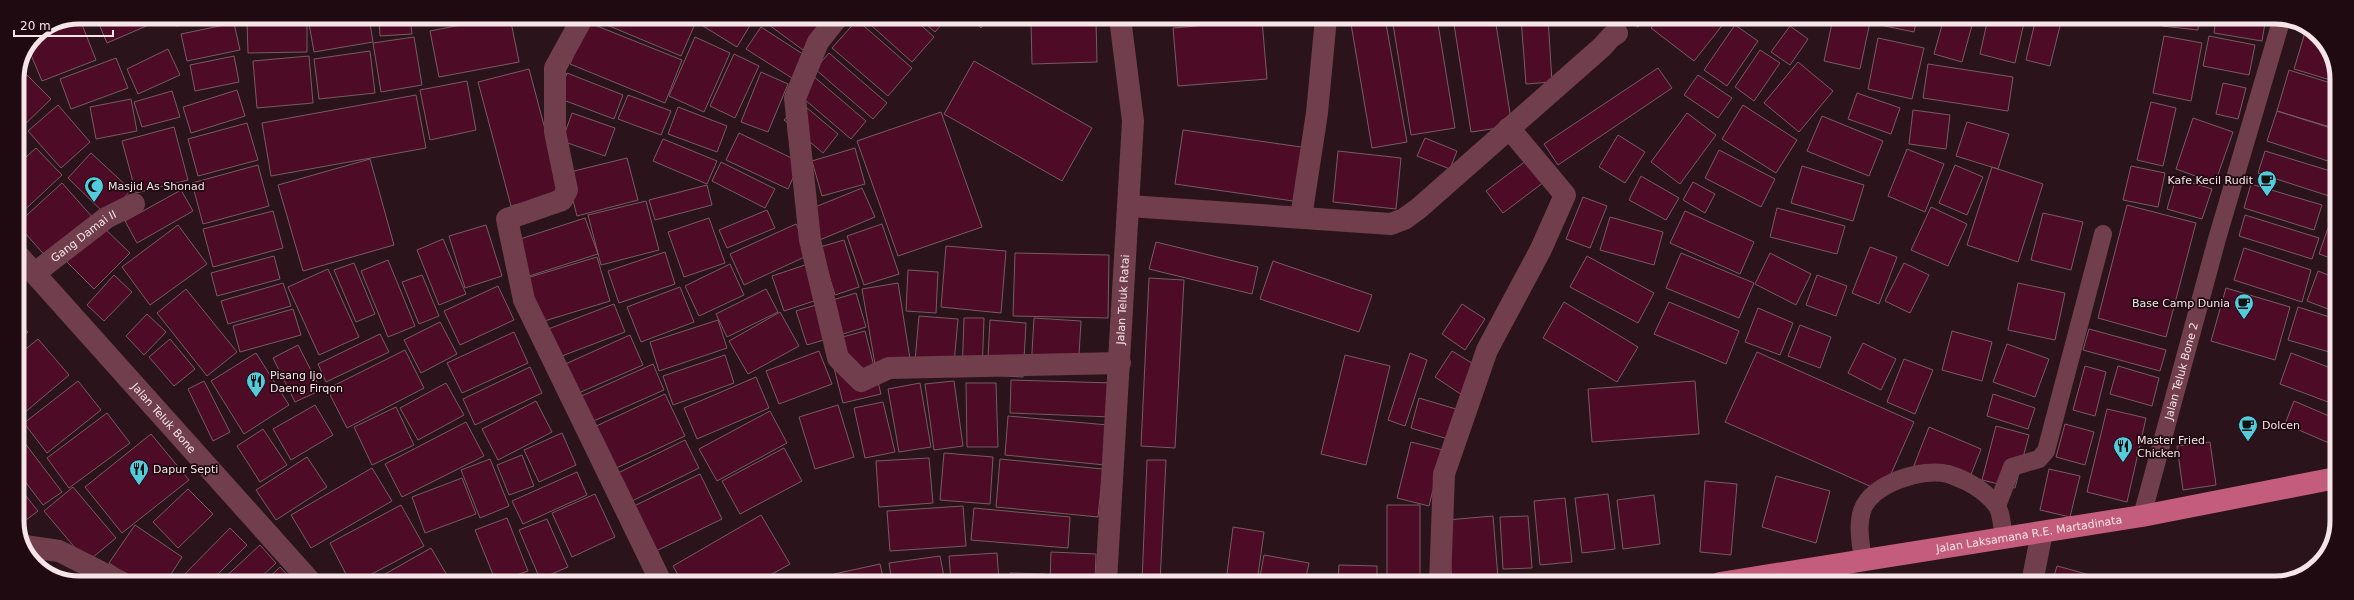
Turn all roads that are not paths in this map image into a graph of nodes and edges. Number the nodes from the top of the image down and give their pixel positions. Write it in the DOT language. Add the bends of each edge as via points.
graph roads {
  1 [pos="579,24"];
  2 [pos="832,24"];
  3 [pos="1121,24"];
  4 [pos="1325,24"];
  5 [pos="2280,24"];
  6 [pos="1617,33"];
  7 [pos="1509,128"];
  8 [pos="134,204"];
  9 [pos="1129,206"];
  10 [pos="1301,217"];
  11 [pos="2103,234"];
  12 [pos="24,261"];
  13 [pos="35,273"];
  14 [pos="1120,363"];
  15 [pos="2330,479"];
  16 [pos="1997,506"];
  17 [pos="2142,516"];
  18 [pos="2042,532"];
  19 [pos="2004,538"];
  20 [pos="31,547"];
  21 [pos="1863,560"];
  22 [pos="109,576"];
  23 [pos="306,576"];
  24 [pos="658,576"];
  25 [pos="1106,576"];
  26 [pos="1440,576"];
  27 [pos="1764,576"];
  28 [pos="2033,576"];
  1 -- 24 [label="street" via="554,68 555,132 567,190 562,200 508,219 524,300"];
  2 -- 14 [label="street" via="818,42 795,98 810,240 838,358 861,381 889,368"];
  3 -- 9 [label="street, Jalan Teluk Ratai" via="1133,121"];
  4 -- 10 [label="street" via="1317,114"];
  5 -- 17 [label="lane, Jalan Teluk Bone 2" via="2217,239"];
  6 -- 7 [label="street"];
  7 -- 10 [label="street" via="1404,219 1390,224 1373,225"];
  7 -- 26 [label="street" via="1565,195 1542,249 1487,350 1444,474"];
  8 -- 13 [label="street, Gang Damai II" via="106,218"];
  9 -- 10 [label="street"];
  9 -- 14 [label="street, Jalan Teluk Ratai"];
  11 -- 16 [label="lane" via="2046,451 2039,459 2012,467"];
  12 -- 13 [label="street, Jalan Teluk Bone"];
  13 -- 23 [label="street, Jalan Teluk Bone"];
  14 -- 25 [label="street, Jalan Teluk Ratai"];
  15 -- 17 [label="main road, Jalan Laksamana R.E. Martadinata"];
  16 -- 19 [label="lane"];
  16 -- 21 [label="lane" via="1972,484 1947,473 1908,475 1873,492 1862,511 1859,533"];
  17 -- 18 [label="main road, Jalan Laksamana R.E. Martadinata"];
  18 -- 19 [label="main road, Jalan Laksamana R.E. Martadinata"];
  18 -- 28 [label="street"];
  19 -- 21 [label="main road, Jalan Laksamana R.E. Martadinata"];
  20 -- 22 [label="street" via="59,551"];
  21 -- 27 [label="main road, Jalan Laksamana R.E. Martadinata"];
}
